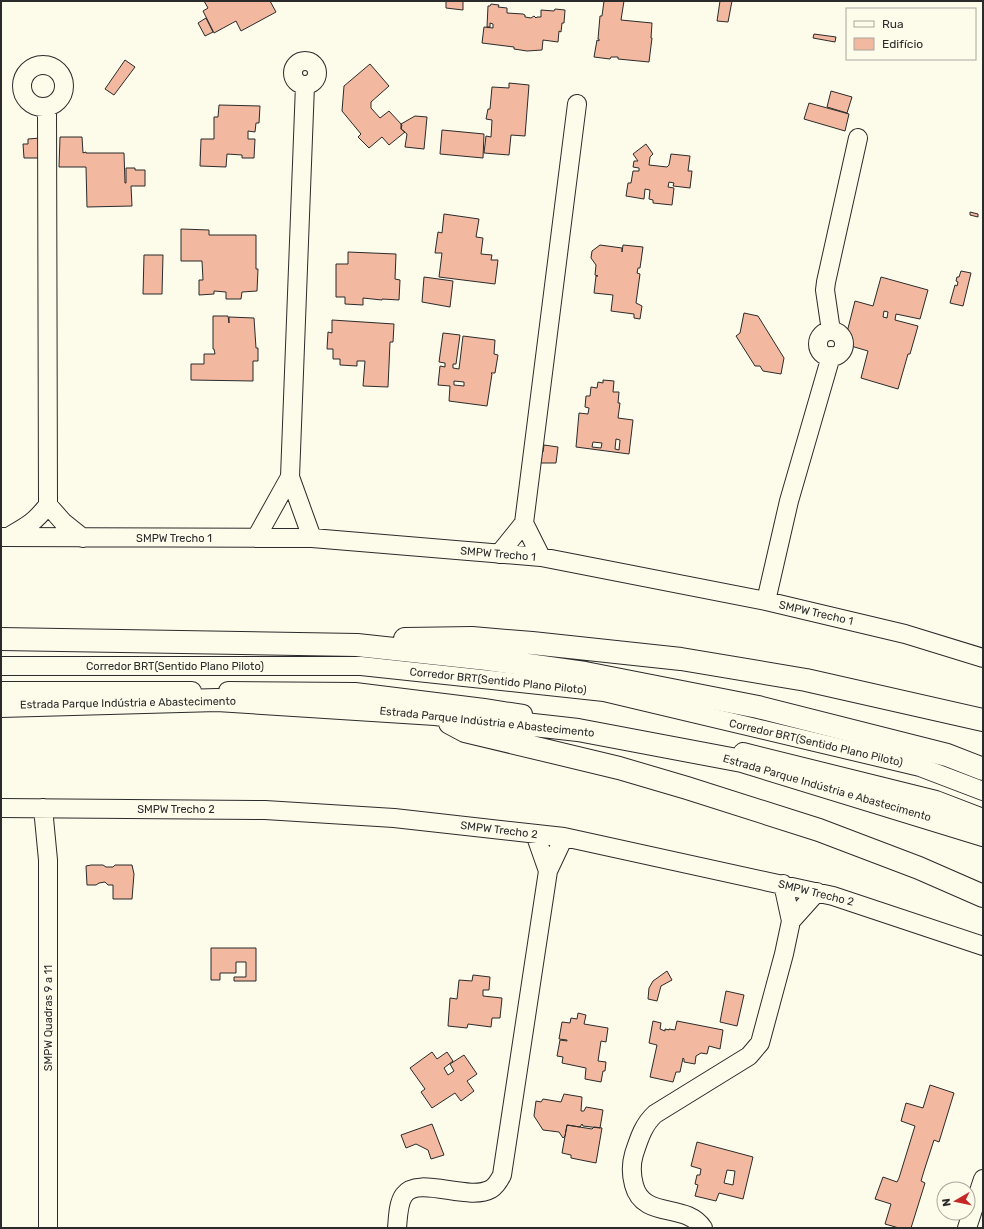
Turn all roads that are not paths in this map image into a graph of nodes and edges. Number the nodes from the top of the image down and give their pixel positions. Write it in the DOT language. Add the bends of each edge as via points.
graph roads {
  1 [pos="306,85"];
  2 [pos="577,104"];
  3 [pos="47,107"];
  4 [pos="858,138"];
  5 [pos="290,477"];
  6 [pos="48,505"];
  7 [pos="524,523"];
  8 [pos="4,537"];
  9 [pos="83,538"];
  10 [pos="256,538"];
  11 [pos="312,538"];
  12 [pos="499,554"];
  13 [pos="541,557"];
  14 [pos="766,601"];
  15 [pos="1,639"];
  16 [pos="357,645"];
  17 [pos="983,658"];
  18 [pos="1,666"];
  19 [pos="1,691"];
  20 [pos="1,706"];
  21 [pos="435,714"];
  22 [pos="983,720"];
  23 [pos="983,769"];
  24 [pos="983,791"];
  25 [pos="1,808"];
  26 [pos="42,808"];
  27 [pos="983,818"];
  28 [pos="534,834"];
  29 [pos="983,834"];
  30 [pos="564,837"];
  31 [pos="548,871"];
  32 [pos="783,884"];
  33 [pos="817,892"];
  34 [pos="983,896"];
  35 [pos="791,921"];
  36 [pos="983,946"];
  37 [pos="983,1179"];
  38 [pos="48,1228"];
  39 [pos="397,1228"];
  40 [pos="703,1228"];
  41 [pos="967,1228"];
  1 -- 5 [label="street"];
  2 -- 7 [label="street"];
  3 -- 6 [label="street"];
  4 -- 14 [label="street" via="826,282 831,331 822,335 818,344 822,353 830,356 789,502"];
  5 -- 10 [label="street"];
  5 -- 11 [label="street"];
  6 -- 8 [label="street" via="37,519 26,527"];
  6 -- 9 [label="street" via="63,522"];
  7 -- 12 [label="street"];
  7 -- 13 [label="street"];
  8 -- 9 [label="street, SMPW Trecho 1"];
  9 -- 10 [label="street, SMPW Trecho 1"];
  10 -- 11 [label="street, SMPW Trecho 1"];
  11 -- 12 [label="street, SMPW Trecho 1"];
  12 -- 13 [label="street, SMPW Trecho 1"];
  13 -- 14 [label="street, SMPW Trecho 1"];
  14 -- 17 [label="street, SMPW Trecho 1" via="905,634"];
  15 -- 16 [label="highway"];
  16 -- 22 [label="highway" via="411,638 472,638 681,659 806,680"];
  16 -- 23 [label="highway" via="585,673 750,705 947,755"];
  18 -- 24 [label="street, Corredor BRT(Sentido Plano Piloto)" via="361,666 604,692 920,767"];
  19 -- 27 [label="street" via="355,692 484,708 754,754 936,800"];
  20 -- 21 [label="highway, Estrada Parque Indústria e Abastecimento" via="217,700"];
  21 -- 29 [label="highway, Estrada Parque Indústria e Abastecimento" via="578,730 742,761"];
  21 -- 34 [label="highway" via="465,731 688,788 818,830 919,868"];
  25 -- 26 [label="street, SMPW Trecho 2"];
  26 -- 28 [label="street, SMPW Trecho 2" via="265,810 394,818"];
  26 -- 38 [label="street, SMPW Quadras 9 a 11" via="48,860"];
  28 -- 30 [label="street, SMPW Trecho 2"];
  28 -- 31 [label="street"];
  30 -- 31 [label="street"];
  30 -- 32 [label="street, SMPW Trecho 2"];
  31 -- 39 [label="street" via="502,1175 497,1184 480,1193 420,1187 409,1189 403,1196"];
  32 -- 33 [label="street, SMPW Trecho 2"];
  32 -- 35 [label="street"];
  33 -- 35 [label="street"];
  33 -- 36 [label="street, SMPW Trecho 2"];
  35 -- 40 [label="street" via="760,1042 749,1056 648,1120 632,1160 632,1178 639,1198 652,1206 690,1216"];
  37 -- 41 [label="street"];
}
